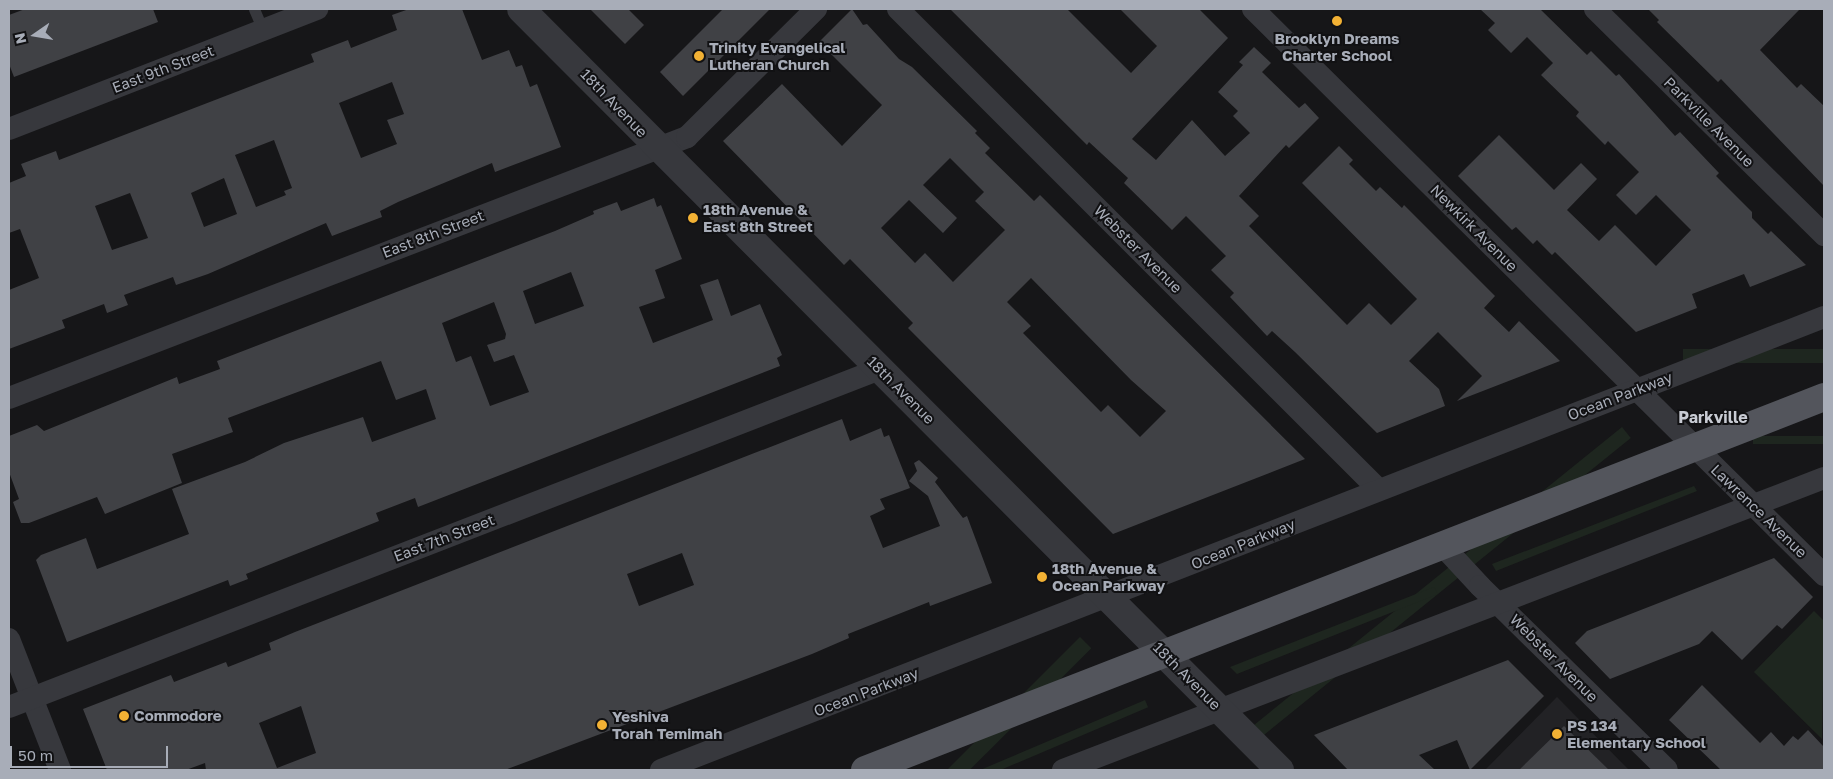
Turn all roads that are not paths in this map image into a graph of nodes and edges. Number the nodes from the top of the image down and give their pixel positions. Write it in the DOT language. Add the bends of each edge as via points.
graph roads {
  1 [pos="254,9"];
  2 [pos="317,9"];
  3 [pos="521,9"];
  4 [pos="816,9"];
  5 [pos="898,9"];
  6 [pos="1253,9"];
  7 [pos="1595,9"];
  8 [pos="263,30"];
  9 [pos="9,128"];
  10 [pos="658,148"];
  11 [pos="1824,235"];
  12 [pos="1824,317"];
  13 [pos="880,369"];
  14 [pos="1636,390"];
  15 [pos="1824,397"];
  16 [pos="9,398"];
  17 [pos="1694,447"];
  18 [pos="1824,478"];
  19 [pos="1379,490"];
  20 [pos="1754,506"];
  21 [pos="1442,545"];
  22 [pos="1824,575"];
  23 [pos="1108,598"];
  24 [pos="1499,604"];
  25 [pos="9,639"];
  26 [pos="1164,654"];
  27 [pos="32,698"];
  28 [pos="9,707"];
  29 [pos="1220,710"];
  30 [pos="60,770"];
  31 [pos="661,770"];
  32 [pos="865,770"];
  33 [pos="1063,770"];
  34 [pos="1280,770"];
  35 [pos="1667,770"];
  1 -- 8 [label="lane"];
  2 -- 8 [label="street, East 9th Street"];
  3 -- 10 [label="street, 18th Avenue"];
  4 -- 10 [label="street, East 8th Street" via="687,137"];
  5 -- 19 [label="street, Webster Avenue"];
  6 -- 14 [label="street, Newkirk Avenue"];
  7 -- 11 [label="street, Parkville Avenue"];
  8 -- 9 [label="street, East 9th Street"];
  10 -- 13 [label="street, 18th Avenue"];
  10 -- 16 [label="street, East 8th Street"];
  12 -- 14 [label="street, Ocean Parkway"];
  13 -- 23 [label="street, 18th Avenue"];
  13 -- 27 [label="street, East 7th Street"];
  14 -- 17 [label="street, Newkirk Avenue"];
  14 -- 19 [label="street, Ocean Parkway"];
  15 -- 17 [label="main road"];
  17 -- 20 [label="street, Lawrence Avenue"];
  17 -- 21 [label="main road"];
  18 -- 20 [label="street"];
  19 -- 23 [label="street, Ocean Parkway"];
  20 -- 22 [label="street, Lawrence Avenue"];
  20 -- 24 [label="street"];
  21 -- 24 [label="street, Webster Avenue"];
  21 -- 26 [label="main road"];
  23 -- 26 [label="street, 18th Avenue"];
  23 -- 31 [label="street, Ocean Parkway"];
  24 -- 29 [label="street"];
  24 -- 35 [label="street, Webster Avenue"];
  25 -- 27 [label="street"];
  26 -- 29 [label="street, 18th Avenue"];
  26 -- 32 [label="main road"];
  27 -- 28 [label="street, East 7th Street"];
  27 -- 30 [label="street"];
  29 -- 33 [label="street"];
  29 -- 34 [label="street, 18th Avenue"];
}
